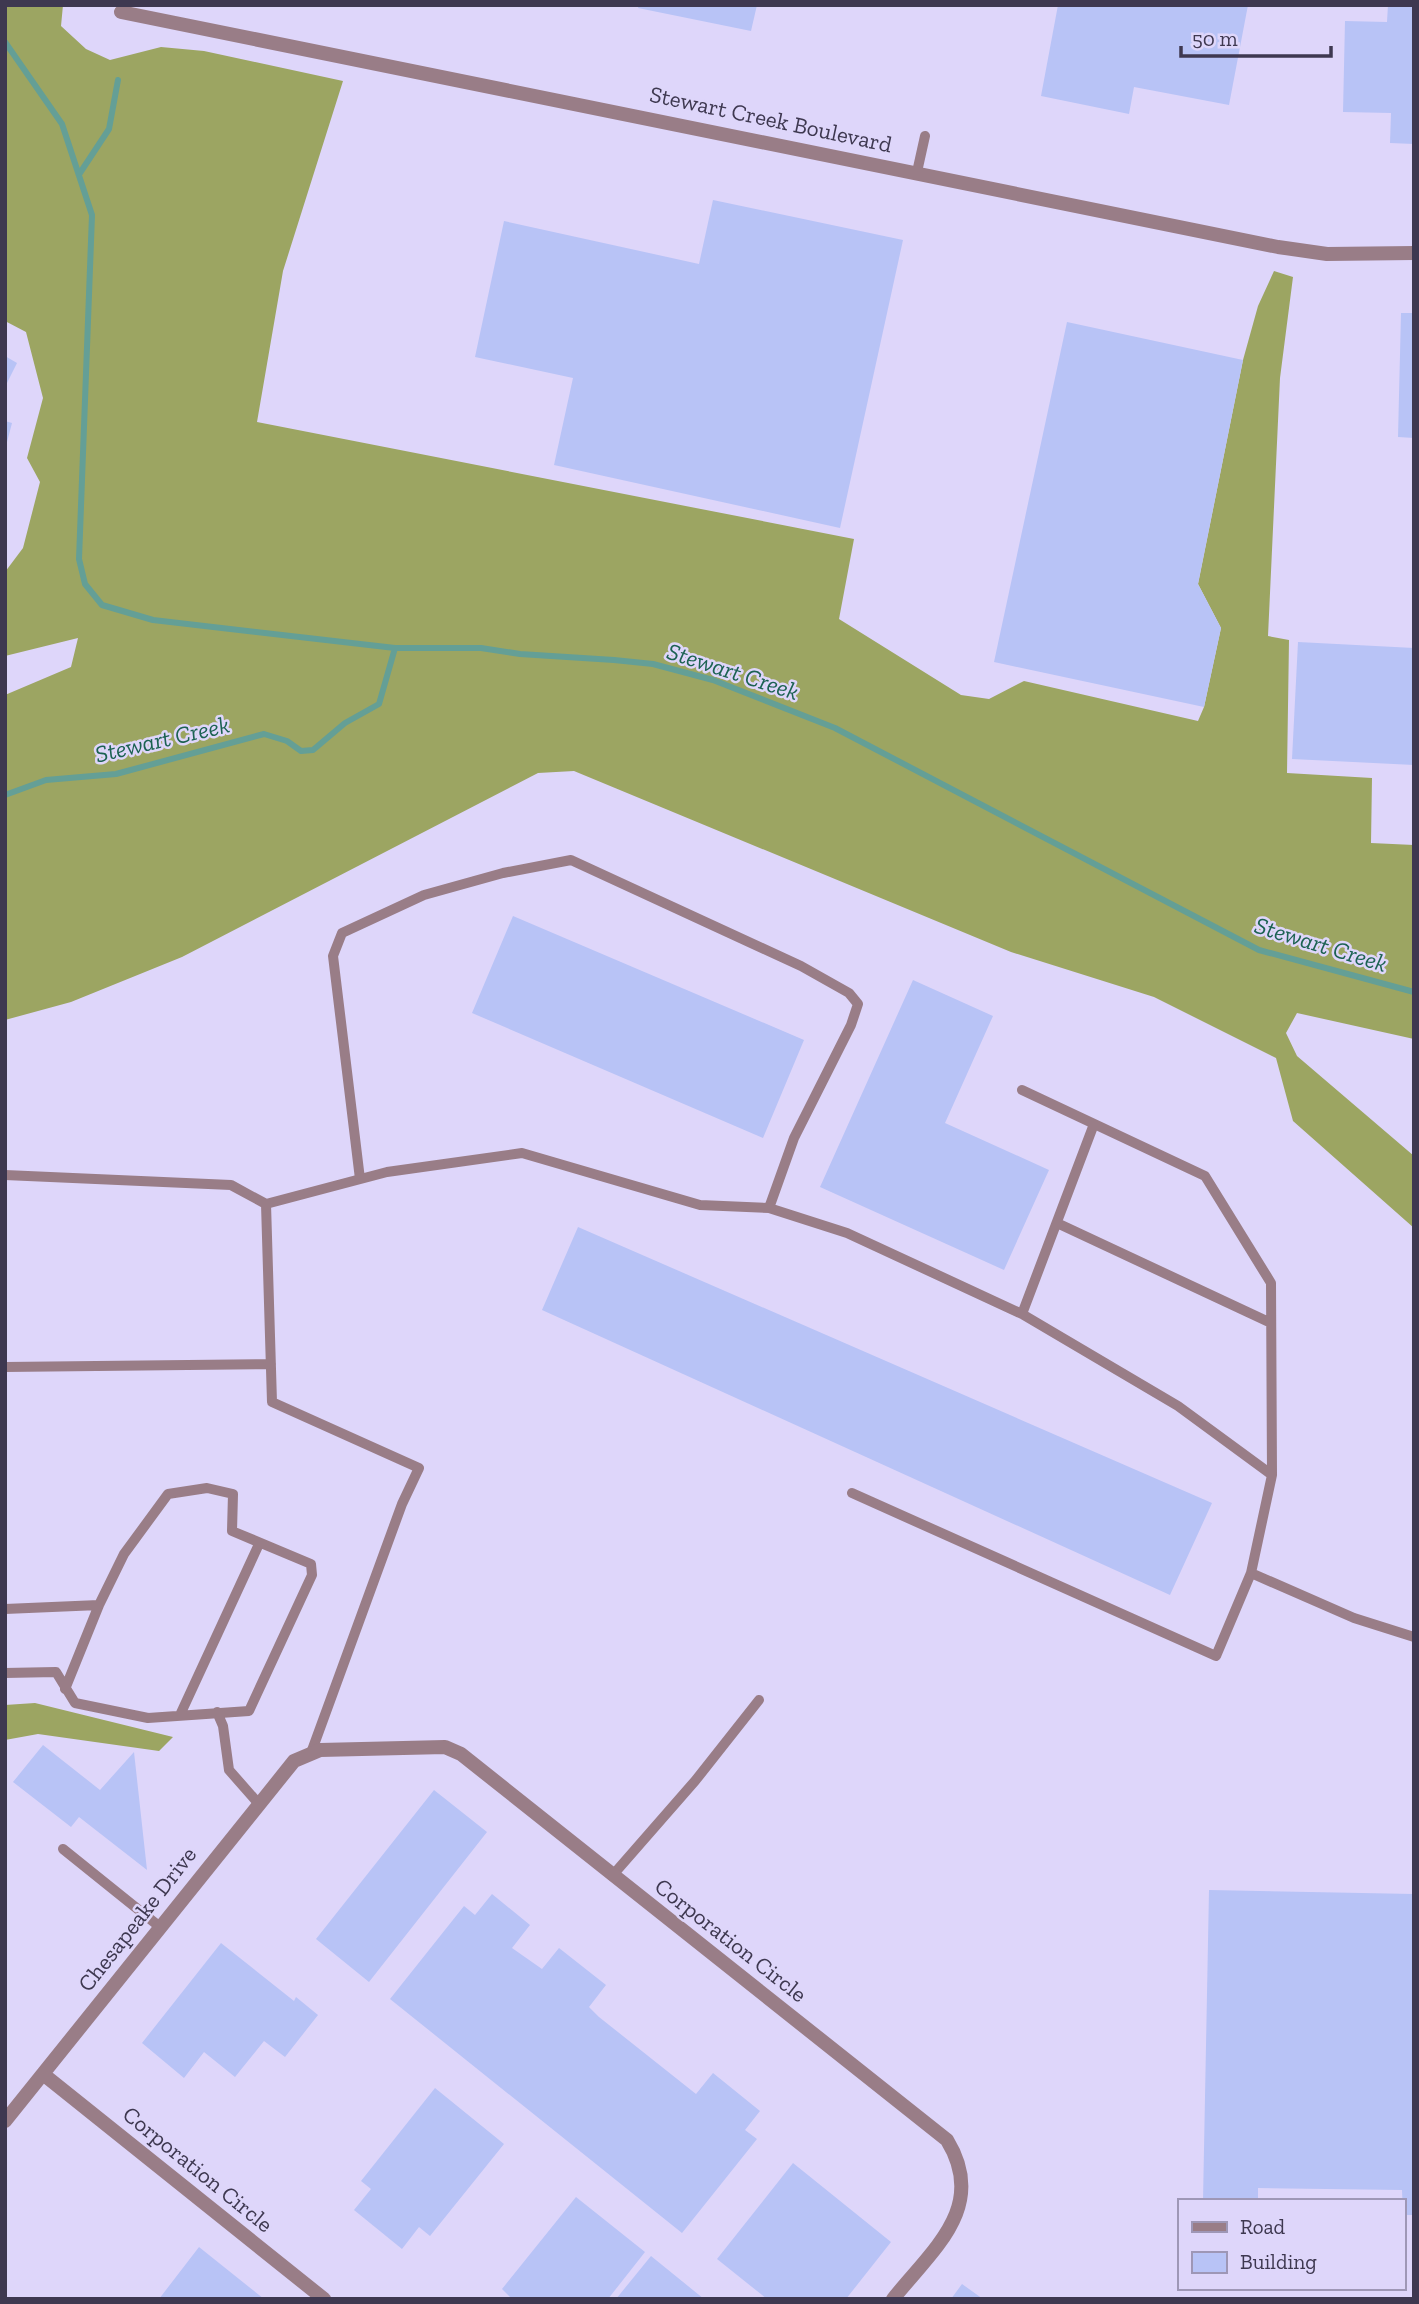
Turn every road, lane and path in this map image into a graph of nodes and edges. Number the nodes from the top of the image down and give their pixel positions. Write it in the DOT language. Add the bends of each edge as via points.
graph roads {
  1 [pos="121,12"];
  2 [pos="925,136"];
  3 [pos="917,172"];
  4 [pos="1414,253"];
  5 [pos="1022,1090"];
  6 [pos="1094,1124"];
  7 [pos="5,1175"];
  8 [pos="360,1179"];
  9 [pos="266,1204"];
  10 [pos="769,1208"];
  11 [pos="1057,1223"];
  12 [pos="1022,1314"];
  13 [pos="1271,1323"];
  14 [pos="271,1364"];
  15 [pos="5,1367"];
  16 [pos="1272,1475"];
  17 [pos="852,1493"];
  18 [pos="259,1544"];
  19 [pos="1251,1573"];
  20 [pos="99,1605"];
  21 [pos="5,1609"];
  22 [pos="1414,1637"];
  23 [pos="5,1673"];
  24 [pos="65,1689"];
  25 [pos="759,1700"];
  26 [pos="217,1713"];
  27 [pos="180,1715"];
  28 [pos="311,1753"];
  29 [pos="258,1803"];
  30 [pos="63,1849"];
  31 [pos="612,1876"];
  32 [pos="160,1927"];
  33 [pos="43,2074"];
  34 [pos="5,2121"];
  35 [pos="324,2299"];
  36 [pos="893,2299"];
  1 -- 3 [label="street, Stewart Creek Boulevard"];
  2 -- 3 [label="lane"];
  3 -- 4 [label="street, Stewart Creek Boulevard" via="1279,247 1327,254"];
  5 -- 6 [label="lane"];
  6 -- 11 [label="lane"];
  6 -- 13 [label="lane" via="1205,1176 1271,1283"];
  7 -- 9 [label="lane" via="231,1185"];
  8 -- 9 [label="lane"];
  8 -- 10 [label="lane" via="522,1153 700,1205"];
  8 -- 10 [label="lane" via="333,956 342,933 425,895 571,860 801,966 849,993 858,1004 794,1139"];
  9 -- 14 [label="lane"];
  10 -- 12 [label="lane" via="847,1233"];
  11 -- 12 [label="lane"];
  11 -- 13 [label="lane"];
  12 -- 16 [label="lane" via="1178,1406"];
  13 -- 16 [label="lane"];
  14 -- 15 [label="lane"];
  14 -- 28 [label="lane" via="272,1402 419,1468"];
  16 -- 19 [label="lane"];
  17 -- 19 [label="lane" via="1216,1656"];
  18 -- 20 [label="lane" via="232,1531 233,1494 207,1488 168,1494 124,1554"];
  18 -- 26 [label="lane" via="311,1564 312,1575 248,1712"];
  18 -- 27 [label="lane"];
  19 -- 22 [label="lane" via="1354,1618"];
  20 -- 21 [label="lane"];
  20 -- 24 [label="lane"];
  23 -- 24 [label="lane" via="56,1672"];
  24 -- 27 [label="lane" via="75,1703 148,1718"];
  25 -- 31 [label="lane"];
  26 -- 27 [label="lane"];
  26 -- 29 [label="lane" via="229,1770"];
  28 -- 29 [label="street, Chesapeake Drive" via="294,1761"];
  28 -- 31 [label="street, Corporation Circle" via="445,1747 461,1754"];
  29 -- 32 [label="street, Chesapeake Drive"];
  30 -- 32 [label="lane"];
  31 -- 36 [label="street, Corporation Circle" via="947,2140 961,2168 961,2208"];
  32 -- 33 [label="street, Chesapeake Drive"];
  33 -- 34 [label="street, Chesapeake Drive"];
  33 -- 35 [label="street, Corporation Circle"];
}
